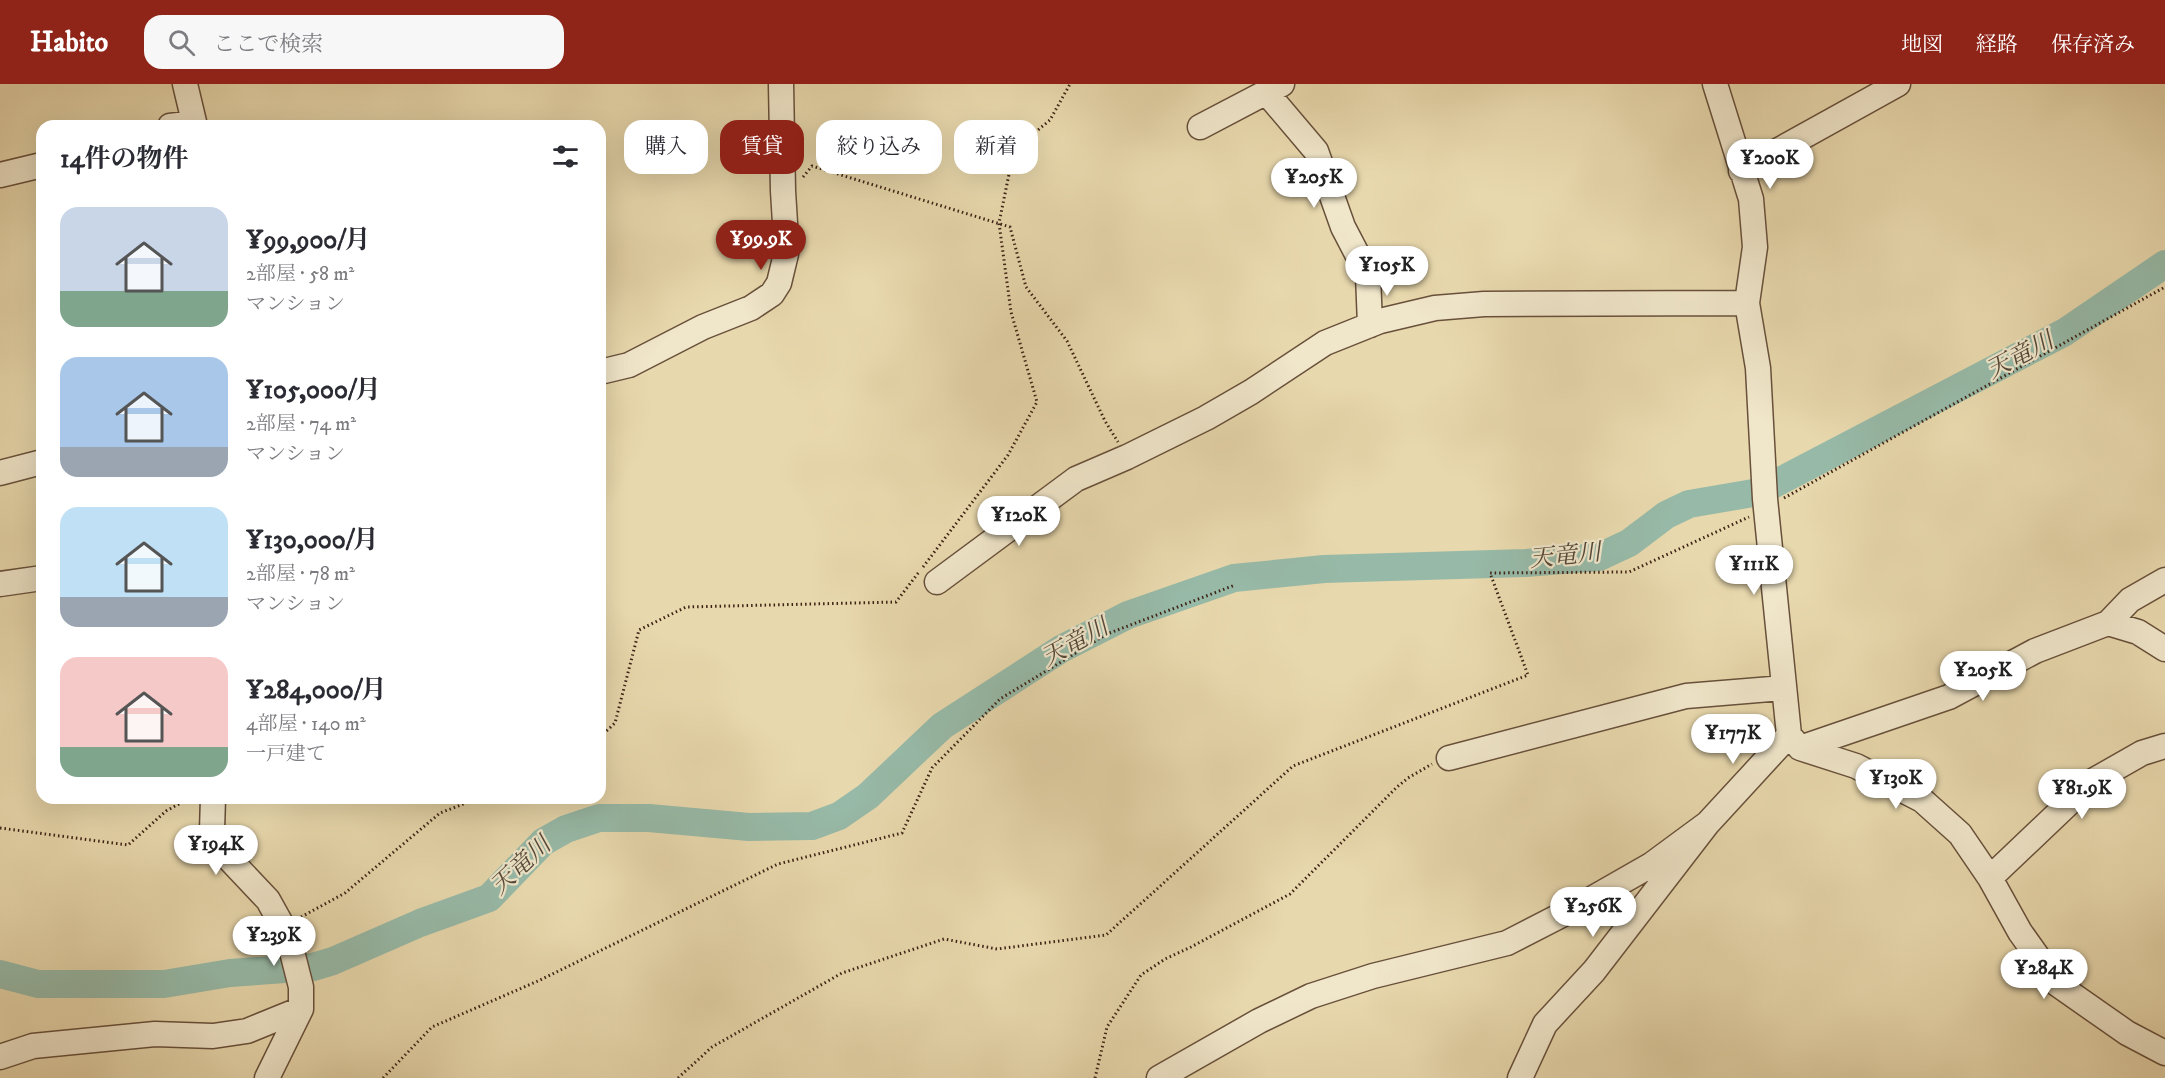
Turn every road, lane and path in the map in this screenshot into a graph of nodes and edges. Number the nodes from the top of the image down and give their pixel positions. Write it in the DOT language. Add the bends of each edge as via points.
graph roads {
  1 [pos="185,84"];
  2 [pos="781,84"];
  3 [pos="1070,84"];
  4 [pos="1715,84"];
  5 [pos="1898,84"];
  6 [pos="1274,88"];
  7 [pos="186,120"];
  8 [pos="1200,127"];
  9 [pos="36,166"];
  10 [pos="1742,171"];
  11 [pos="0,175"];
  12 [pos="800,181"];
  13 [pos="999,223"];
  14 [pos="2165,287"];
  15 [pos="1747,303"];
  16 [pos="1370,325"];
  17 [pos="606,371"];
  18 [pos="1127,457"];
  19 [pos="36,464"];
  20 [pos="0,473"];
  21 [pos="1766,504"];
  22 [pos="36,579"];
  23 [pos="2165,579"];
  24 [pos="937,582"];
  25 [pos="0,584"];
  26 [pos="1235,585"];
  27 [pos="2108,623"];
  28 [pos="2165,649"];
  29 [pos="1784,688"];
  30 [pos="606,731"];
  31 [pos="1794,741"];
  32 [pos="2165,746"];
  33 [pos="1449,758"];
  34 [pos="179,804"];
  35 [pos="213,804"];
  36 [pos="464,804"];
  37 [pos="1708,823"];
  38 [pos="0,828"];
  39 [pos="1990,878"];
  40 [pos="285,931"];
  41 [pos="301,998"];
  42 [pos="2165,1053"];
  43 [pos="0,1057"];
  44 [pos="267,1078"];
  45 [pos="383,1078"];
  46 [pos="678,1078"];
  47 [pos="1095,1078"];
  48 [pos="1159,1078"];
  49 [pos="1520,1078"];
  1 -- 7 [label="street"];
  2 -- 17 [label="street" via="786,254 779,283 772,294 752,308 703,327 629,365"];
  3 -- 13 [label="path" via="1050,120 1014,150"];
  4 -- 10 [label="street"];
  5 -- 10 [label="street"];
  6 -- 8 [label="street"];
  6 -- 16 [label="street" via="1316,152 1343,227 1368,275"];
  9 -- 11 [label="street"];
  10 -- 15 [label="street" via="1751,199 1755,247"];
  12 -- 13 [label="path" via="812,166"];
  13 -- 18 [label="path" via="1010,227 1026,287 1067,341 1105,421"];
  13 -- 30 [label="path" via="1011,312 1037,402 1008,455 896,602 686,607 639,630 615,723"];
  14 -- 21 [label="path"];
  15 -- 16 [label="street" via="1484,304 1435,308"];
  15 -- 21 [label="street" via="1758,368"];
  16 -- 18 [label="street" via="1325,343 1206,418"];
  18 -- 24 [label="street" via="1076,479"];
  19 -- 20 [label="street"];
  21 -- 29 [label="street"];
  21 -- 46 [label="path" via="1629,572 1490,573 1528,675 1293,766 1106,934 997,949 944,939 932,942 842,973 712,1047"];
  22 -- 25 [label="street"];
  23 -- 27 [label="street" via="2130,600"];
  26 -- 45 [label="path" via="1107,634 1000,699 932,768 902,832 778,864 538,981 432,1027"];
  27 -- 28 [label="street" via="2138,632"];
  27 -- 31 [label="street" via="2035,651 1948,697"];
  29 -- 31 [label="street"];
  29 -- 33 [label="street" via="1686,696"];
  31 -- 37 [label="street"];
  31 -- 39 [label="street" via="1856,766 1922,800 1960,834"];
  32 -- 39 [label="street" via="2142,753 2091,782"];
  33 -- 47 [label="path" via="1408,778 1290,894 1165,958 1141,975 1107,1027"];
  34 -- 38 [label="path" via="128,845"];
  35 -- 40 [label="street" via="212,830 217,846 268,900"];
  36 -- 40 [label="path" via="440,813 345,893"];
  37 -- 48 [label="street" via="1651,866 1507,943 1373,976 1311,996"];
  37 -- 49 [label="street" via="1594,971 1545,1024"];
  39 -- 42 [label="street" via="2020,932 2057,984 2127,1033"];
  40 -- 41 [label="street"];
  41 -- 43 [label="street" via="247,1031 213,1036 155,1034 33,1046"];
  41 -- 44 [label="street"];
}
